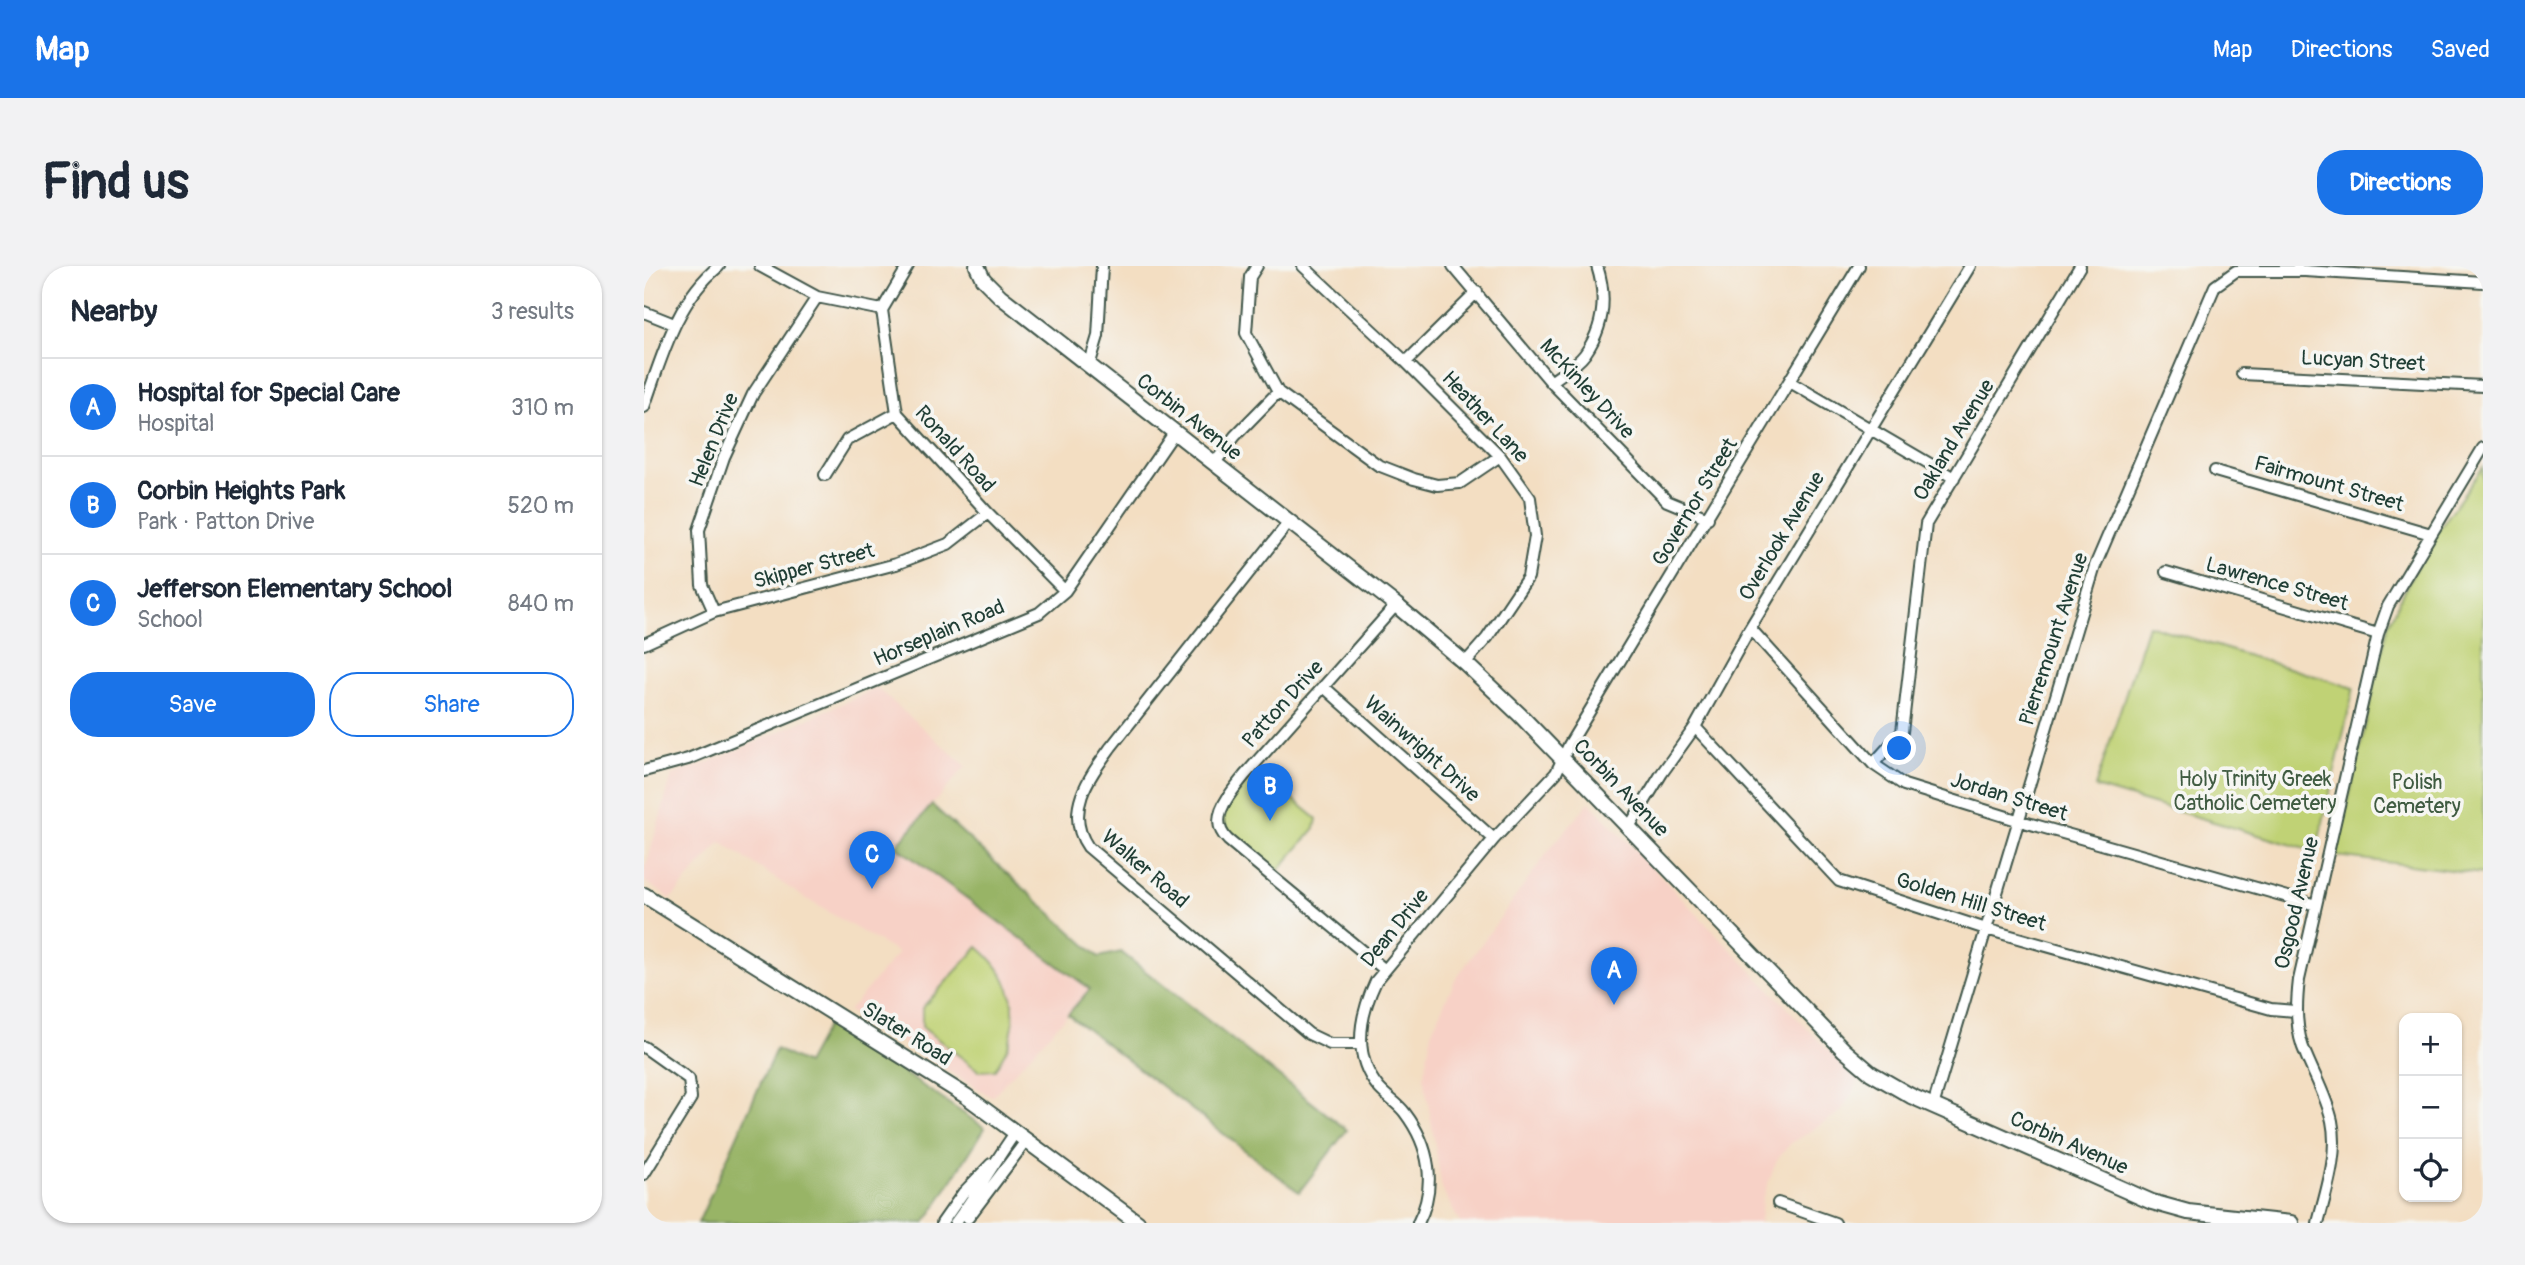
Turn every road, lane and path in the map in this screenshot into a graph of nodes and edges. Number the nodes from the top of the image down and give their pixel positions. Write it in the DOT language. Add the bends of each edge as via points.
graph roads {
  1 [pos="719,266"];
  2 [pos="760,266"];
  3 [pos="908,266"];
  4 [pos="977,266"];
  5 [pos="1102,266"];
  6 [pos="1257,266"];
  7 [pos="1303,266"];
  8 [pos="1453,266"];
  9 [pos="1597,266"];
  10 [pos="1859,266"];
  11 [pos="1970,266"];
  12 [pos="2080,266"];
  13 [pos="2303,268"];
  14 [pos="2483,282"];
  15 [pos="1477,292"];
  16 [pos="817,297"];
  17 [pos="882,310"];
  18 [pos="644,312"];
  19 [pos="674,324"];
  20 [pos="1406,362"];
  21 [pos="1089,366"];
  22 [pos="2242,374"];
  23 [pos="1551,382"];
  24 [pos="1790,382"];
  25 [pos="2483,386"];
  26 [pos="1278,392"];
  27 [pos="644,407"];
  28 [pos="897,413"];
  29 [pos="1870,429"];
  30 [pos="1174,432"];
  31 [pos="2483,448"];
  32 [pos="1500,456"];
  33 [pos="1214,464"];
  34 [pos="2215,471"];
  35 [pos="825,475"];
  36 [pos="1954,478"];
  37 [pos="988,513"];
  38 [pos="1709,518"];
  39 [pos="1289,522"];
  40 [pos="2431,534"];
  41 [pos="2166,572"];
  42 [pos="1065,591"];
  43 [pos="1396,605"];
  44 [pos="714,612"];
  45 [pos="1750,628"];
  46 [pos="2378,634"];
  47 [pos="644,644"];
  48 [pos="1465,663"];
  49 [pos="1324,687"];
  50 [pos="1695,727"];
  51 [pos="1563,758"];
  52 [pos="1873,764"];
  53 [pos="644,771"];
  54 [pos="2017,820"];
  55 [pos="1629,827"];
  56 [pos="1494,839"];
  57 [pos="644,895"];
  58 [pos="2316,905"];
  59 [pos="1986,929"];
  60 [pos="1385,970"];
  61 [pos="2295,1011"];
  62 [pos="1361,1044"];
  63 [pos="644,1047"];
  64 [pos="1933,1105"];
  65 [pos="1021,1137"];
  66 [pos="996,1160"];
  67 [pos="645,1171"];
  68 [pos="1778,1203"];
  69 [pos="942,1223"];
  70 [pos="955,1223"];
  71 [pos="964,1223"];
  72 [pos="1138,1223"];
  73 [pos="1418,1223"];
  74 [pos="1835,1223"];
  75 [pos="2291,1223"];
  76 [pos="2318,1223"];
  1 -- 19 [label="street" via="704,279"];
  2 -- 16 [label="street"];
  3 -- 17 [label="street"];
  4 -- 21 [label="main road, Corbin Avenue" via="988,286"];
  5 -- 21 [label="street" via="1098,336"];
  6 -- 26 [label="street" via="1250,277 1245,332"];
  7 -- 20 [label="street, Heather Lane"];
  8 -- 15 [label="street, McKinley Drive"];
  9 -- 23 [label="street" via="1603,317 1584,356"];
  10 -- 24 [label="street, Governor Street"];
  11 -- 29 [label="street, Overlook Avenue"];
  12 -- 36 [label="street, Oakland Avenue"];
  13 -- 14 [label="street, Pierremount Avenue"];
  13 -- 54 [label="street, Pierremount Avenue" via="2236,271 2215,286 2095,566"];
  15 -- 20 [label="street"];
  15 -- 23 [label="street, McKinley Drive"];
  16 -- 17 [label="street"];
  16 -- 44 [label="street, Helen Drive" via="753,394 723,457 699,530 702,585"];
  17 -- 28 [label="street, Ronald Road"];
  18 -- 19 [label="street"];
  19 -- 27 [label="street"];
  20 -- 32 [label="street, Heather Lane"];
  21 -- 30 [label="main road, Corbin Avenue"];
  22 -- 25 [label="street, Lucyan Street"];
  23 -- 38 [label="street, McKinley Drive" via="1667,501"];
  24 -- 29 [label="street"];
  24 -- 38 [label="street, Governor Street"];
  26 -- 32 [label="street" via="1378,465 1414,480 1460,483"];
  26 -- 33 [label="street"];
  28 -- 35 [label="street" via="847,439"];
  28 -- 37 [label="street, Ronald Road"];
  29 -- 36 [label="street"];
  29 -- 45 [label="street, Overlook Avenue"];
  30 -- 33 [label="main road, Corbin Avenue"];
  30 -- 42 [label="street, Horseplain Road"];
  31 -- 40 [label="street, Osgood Avenue"];
  32 -- 48 [label="street, Heather Lane" via="1530,498 1535,536 1528,577"];
  33 -- 39 [label="main road, Corbin Avenue"];
  34 -- 40 [label="street, Fairmount Street"];
  36 -- 52 [label="street, Oakland Avenue" via="1926,524 1902,733"];
  37 -- 42 [label="street, Ronald Road"];
  37 -- 44 [label="street, Skipper Street" via="948,544 896,564"];
  38 -- 51 [label="street, Governor Street"];
  39 -- 43 [label="main road, Corbin Avenue"];
  39 -- 62 [label="street, Walker Road" via="1086,782 1079,821 1088,847 1303,1029 1330,1044"];
  40 -- 46 [label="street, Osgood Avenue" via="2388,606"];
  41 -- 46 [label="street, Lawrence Street"];
  42 -- 53 [label="street, Horseplain Road" via="1039,613 688,760"];
  43 -- 48 [label="main road, Corbin Avenue"];
  43 -- 49 [label="street, Patton Drive"];
  44 -- 47 [label="street, Skipper Street"];
  45 -- 50 [label="street, Overlook Avenue"];
  45 -- 52 [label="street, Jordan Street"];
  46 -- 58 [label="street, Osgood Avenue"];
  48 -- 51 [label="main road, Corbin Avenue"];
  49 -- 56 [label="street, Wainwright Drive"];
  49 -- 60 [label="street, Patton Drive" via="1231,792 1220,813 1219,828"];
  50 -- 55 [label="street, Overlook Avenue"];
  50 -- 59 [label="street, Golden Hill Street" via="1839,881"];
  51 -- 55 [label="main road, Corbin Avenue"];
  51 -- 56 [label="street, Dean Drive" via="1556,773"];
  52 -- 54 [label="street, Jordan Street" via="1904,785"];
  54 -- 58 [label="street, Jordan Street"];
  54 -- 59 [label="street, Pierremount Avenue"];
  55 -- 64 [label="main road, Corbin Avenue" via="1844,1051 1885,1082"];
  56 -- 60 [label="street, Dean Drive"];
  57 -- 65 [label="main road, Slater Road" via="966,1096"];
  58 -- 61 [label="street, Osgood Avenue"];
  59 -- 61 [label="street, Golden Hill Street" via="2271,1009"];
  59 -- 64 [label="street, Pierremount Avenue"];
  60 -- 62 [label="street, Dean Drive" via="1365,1005"];
  61 -- 76 [label="street, Osgood Avenue" via="2304,1052 2332,1122 2333,1151"];
  62 -- 73 [label="street, Dean Drive" via="1374,1082 1404,1112 1424,1144 1430,1171 1426,1207"];
  63 -- 67 [label="street" via="689,1079 691,1098"];
  64 -- 75 [label="main road, Corbin Avenue" via="2164,1206"];
  65 -- 66 [label="street"];
  65 -- 71 [label="street"];
  65 -- 72 [label="main road, Slater Road"];
  66 -- 69 [label="street"];
  66 -- 70 [label="street"];
  68 -- 74 [label="street"];
}
